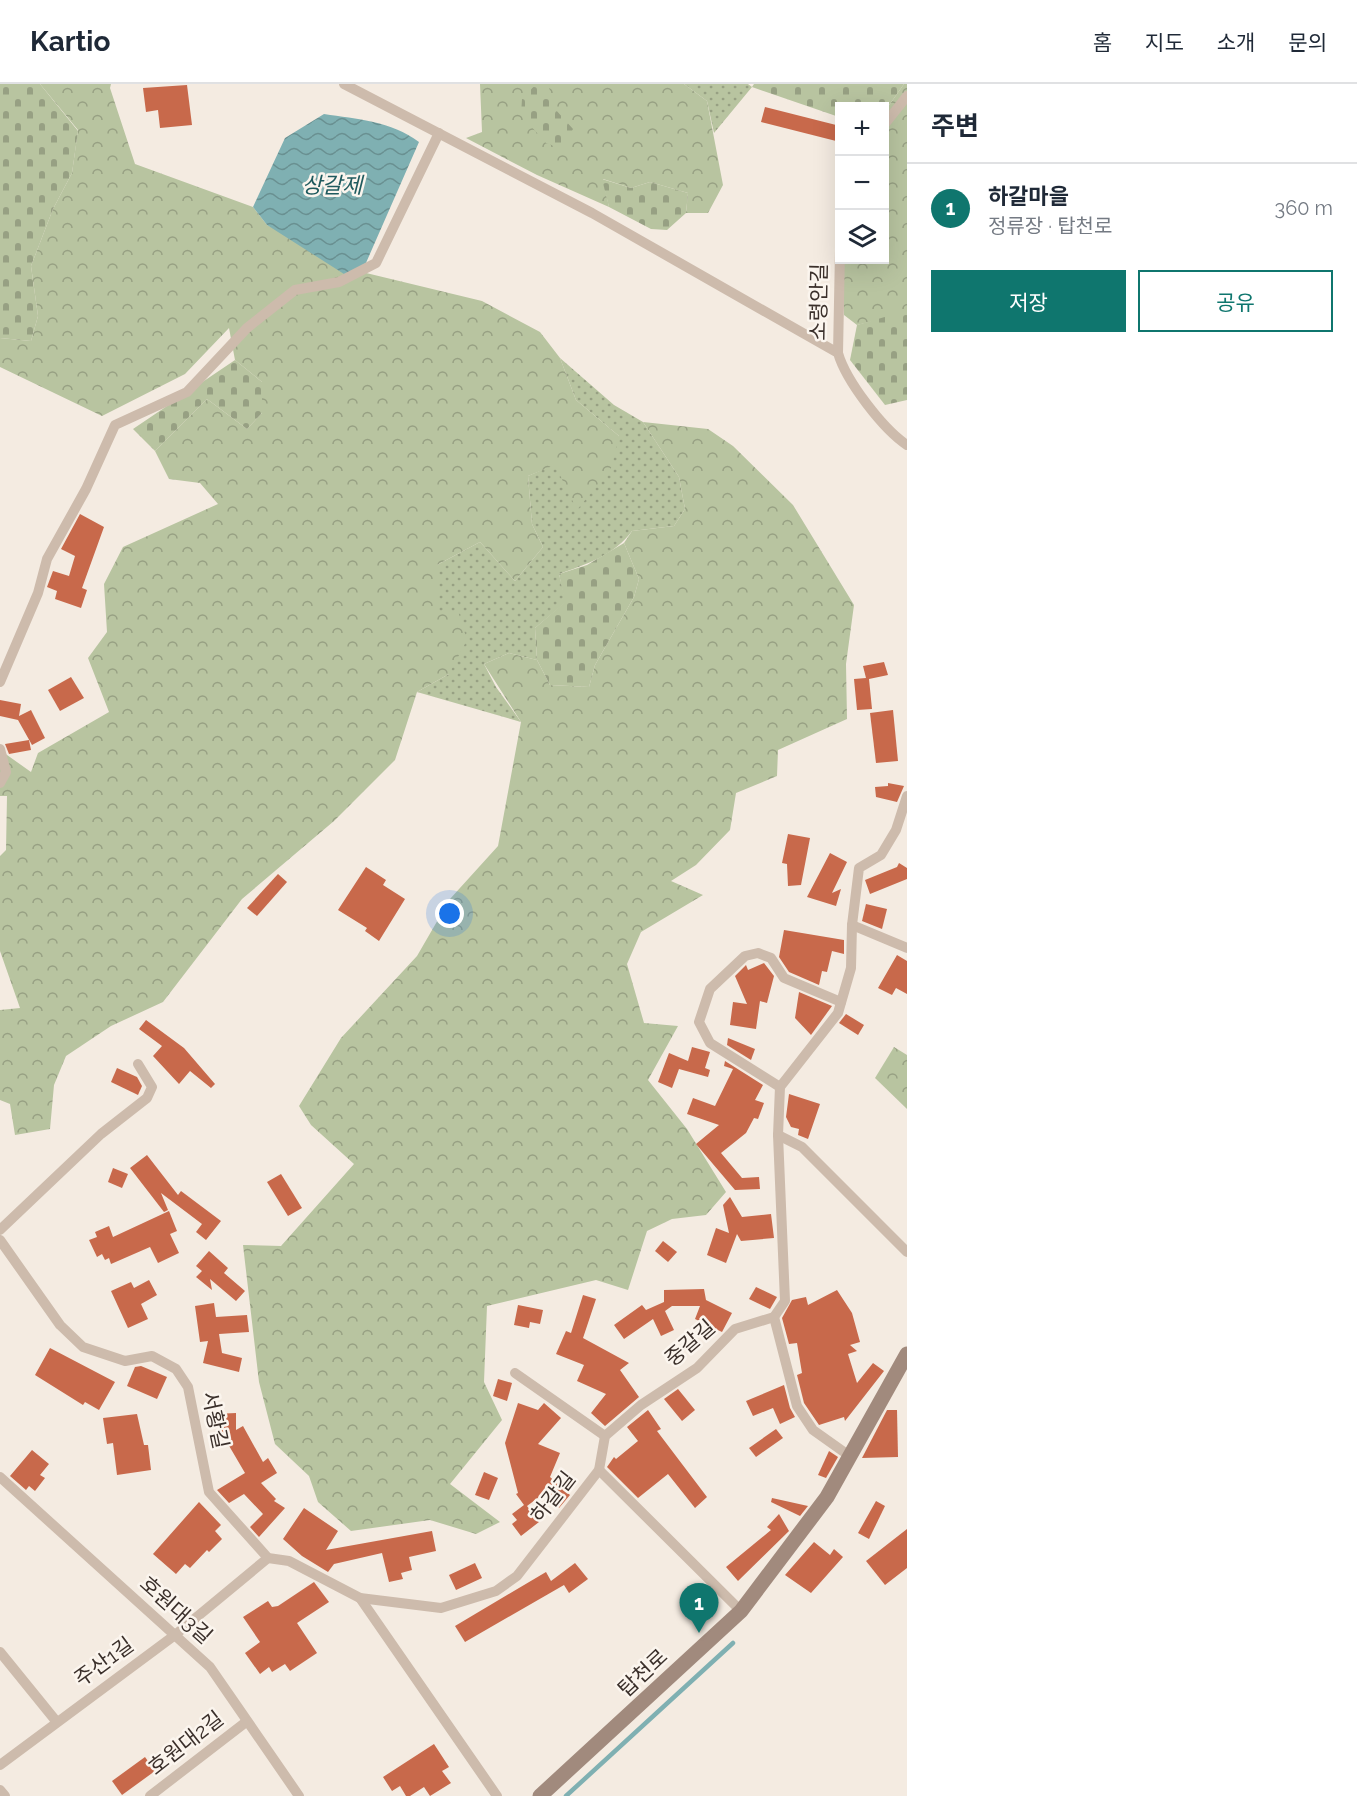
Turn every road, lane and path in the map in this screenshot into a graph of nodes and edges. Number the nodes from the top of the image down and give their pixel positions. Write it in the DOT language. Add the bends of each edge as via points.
graph roads {
  1 [pos="344,84"];
  2 [pos="907,96"];
  3 [pos="889,119"];
  4 [pos="439,133"];
  5 [pos="840,264"];
  6 [pos="838,353"];
  7 [pos="907,445"];
  8 [pos="0,682"];
  9 [pos="0,749"];
  10 [pos="0,783"];
  11 [pos="907,796"];
  12 [pos="852,925"];
  13 [pos="907,948"];
  14 [pos="841,1002"];
  15 [pos="138,1064"];
  16 [pos="780,1087"];
  17 [pos="778,1135"];
  18 [pos="0,1230"];
  19 [pos="0,1240"];
  20 [pos="907,1252"];
  21 [pos="774,1317"];
  22 [pos="907,1354"];
  23 [pos="515,1373"];
  24 [pos="605,1436"];
  25 [pos="851,1457"];
  26 [pos="599,1470"];
  27 [pos="0,1478"];
  28 [pos="268,1558"];
  29 [pos="360,1598"];
  30 [pos="741,1611"];
  31 [pos="175,1635"];
  32 [pos="0,1652"];
  33 [pos="56,1721"];
  34 [pos="246,1722"];
  35 [pos="0,1764"];
  36 [pos="0,1790"];
  37 [pos="5,1796"];
  38 [pos="150,1796"];
  39 [pos="299,1796"];
  40 [pos="497,1796"];
  41 [pos="540,1796"];
  1 -- 4 [label="street"];
  2 -- 3 [label="street"];
  4 -- 6 [label="street" via="592,213"];
  4 -- 8 [label="street" via="376,263 339,282 295,290 247,328 187,392 116,425 47,559 38,593"];
  5 -- 6 [label="street, 소령안길"];
  6 -- 7 [label="street" via="842,369 895,437"];
  9 -- 10 [label="street" via="6,772"];
  11 -- 12 [label="street" via="896,830 881,855 859,868"];
  12 -- 13 [label="street"];
  12 -- 14 [label="street" via="851,968"];
  14 -- 16 [label="street" via="838,1013"];
  14 -- 16 [label="street" via="784,978 771,958 758,953 745,956 710,989 699,1022 710,1043"];
  15 -- 18 [label="street" via="152,1087 147,1098 101,1134"];
  16 -- 17 [label="street"];
  17 -- 20 [label="street" via="802,1147"];
  17 -- 21 [label="street" via="785,1301"];
  19 -- 28 [label="street, 서황길" via="60,1326 83,1347 125,1361 152,1356 176,1369 188,1387 209,1492"];
  21 -- 24 [label="street, 중갈길" via="735,1329 696,1368 641,1405"];
  21 -- 25 [label="street" via="797,1407 813,1430"];
  22 -- 25 [label="main road, 탑천로"];
  23 -- 24 [label="street"];
  24 -- 26 [label="street"];
  25 -- 30 [label="main road, 탑천로" via="815,1514"];
  26 -- 29 [label="street, 하갈길" via="517,1576 496,1591 441,1608"];
  26 -- 30 [label="street, 하갈길"];
  27 -- 31 [label="street, 호원대3길"];
  28 -- 29 [label="street" via="289,1561"];
  28 -- 31 [label="street, 주산1길"];
  29 -- 40 [label="street"];
  30 -- 41 [label="main road, 탑천로"];
  31 -- 33 [label="street, 주산1길"];
  31 -- 34 [label="street, 호원대3길" via="210,1667"];
  32 -- 33 [label="street"];
  33 -- 35 [label="street, 주산1길"];
  34 -- 38 [label="street, 호원대2길"];
  34 -- 39 [label="street, 호원대3길"];
  36 -- 37 [label="street"];
}
